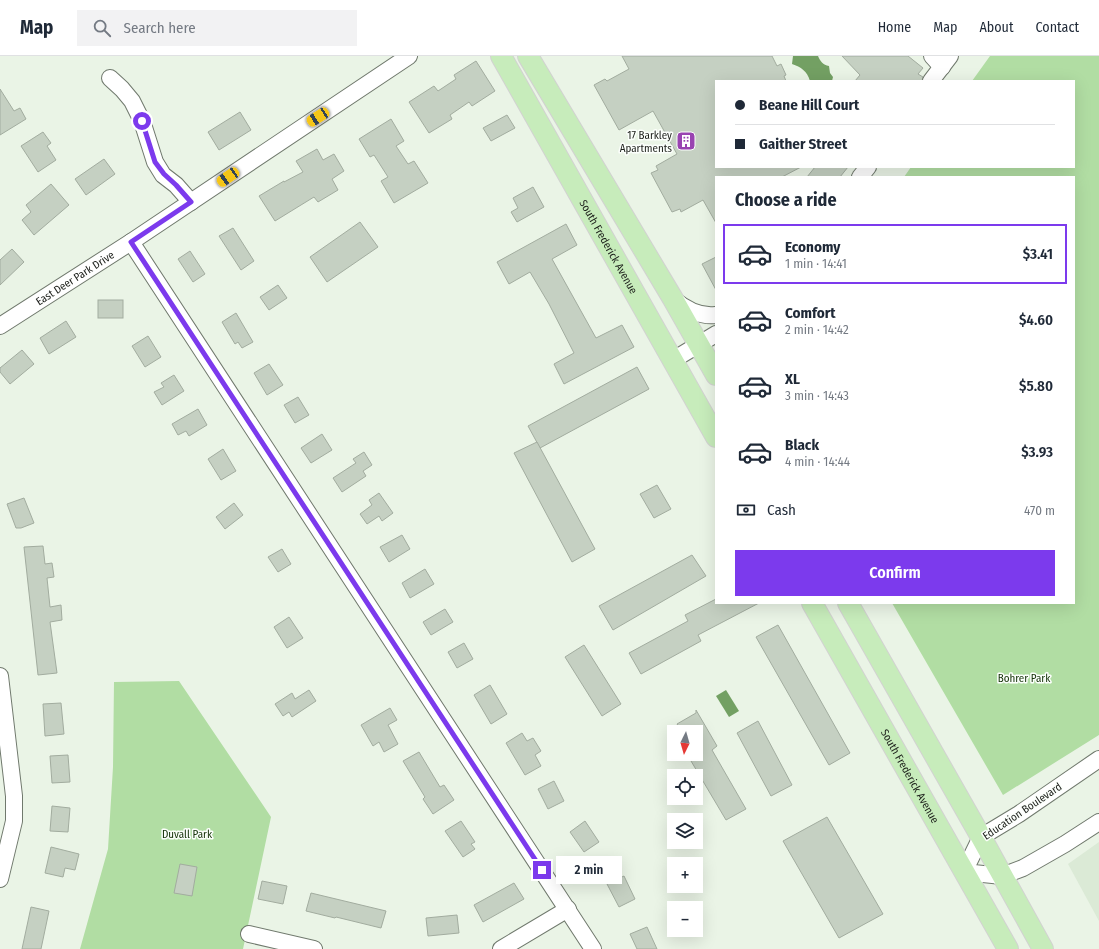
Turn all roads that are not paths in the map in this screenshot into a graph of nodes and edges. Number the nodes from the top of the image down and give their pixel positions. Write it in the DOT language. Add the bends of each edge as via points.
graph roads {
  1 [pos="409,56"];
  2 [pos="501,56"];
  3 [pos="528,56"];
  4 [pos="941,60"];
  5 [pos="110,78"];
  6 [pos="931,80"];
  7 [pos="867,168"];
  8 [pos="861,176"];
  9 [pos="191,202"];
  10 [pos="131,242"];
  11 [pos="674,299"];
  12 [pos="715,315"];
  13 [pos="0,326"];
  14 [pos="715,335"];
  15 [pos="699,344"];
  16 [pos="673,360"];
  17 [pos="715,373"];
  18 [pos="715,435"];
  19 [pos="813,604"];
  20 [pos="849,604"];
  21 [pos="0,676"];
  22 [pos="1099,759"];
  23 [pos="1099,822"];
  24 [pos="981,837"];
  25 [pos="964,872"];
  26 [pos="1002,876"];
  27 [pos="0,879"];
  28 [pos="568,909"];
  29 [pos="249,934"];
  30 [pos="314,949"];
  31 [pos="501,949"];
  32 [pos="593,949"];
  33 [pos="1008,949"];
  34 [pos="1043,949"];
  1 -- 9 [label="street, East Deer Park Drive"];
  2 -- 16 [label="main road, South Frederick Avenue"];
  3 -- 11 [label="main road"];
  4 -- 6 [label="street"];
  5 -- 9 [label="street" via="132,101 142,121 155,162"];
  7 -- 8 [label="street"];
  9 -- 10 [label="street, East Deer Park Drive"];
  10 -- 13 [label="street, East Deer Park Drive"];
  10 -- 28 [label="street"];
  11 -- 12 [label="street" via="696,312"];
  11 -- 15 [label="main road"];
  14 -- 15 [label="street"];
  15 -- 16 [label="street"];
  15 -- 17 [label="main road"];
  16 -- 18 [label="main road, South Frederick Avenue"];
  19 -- 25 [label="main road, South Frederick Avenue"];
  20 -- 24 [label="main road"];
  21 -- 27 [label="street" via="14,796 14,822"];
  22 -- 24 [label="street, Education Boulevard"];
  23 -- 26 [label="street" via="1023,868"];
  24 -- 25 [label="street, Education Boulevard"];
  24 -- 26 [label="main road"];
  25 -- 26 [label="street"];
  25 -- 33 [label="main road, South Frederick Avenue"];
  26 -- 34 [label="main road"];
  28 -- 31 [label="street"];
  28 -- 32 [label="street"];
  29 -- 30 [label="street"];
}
